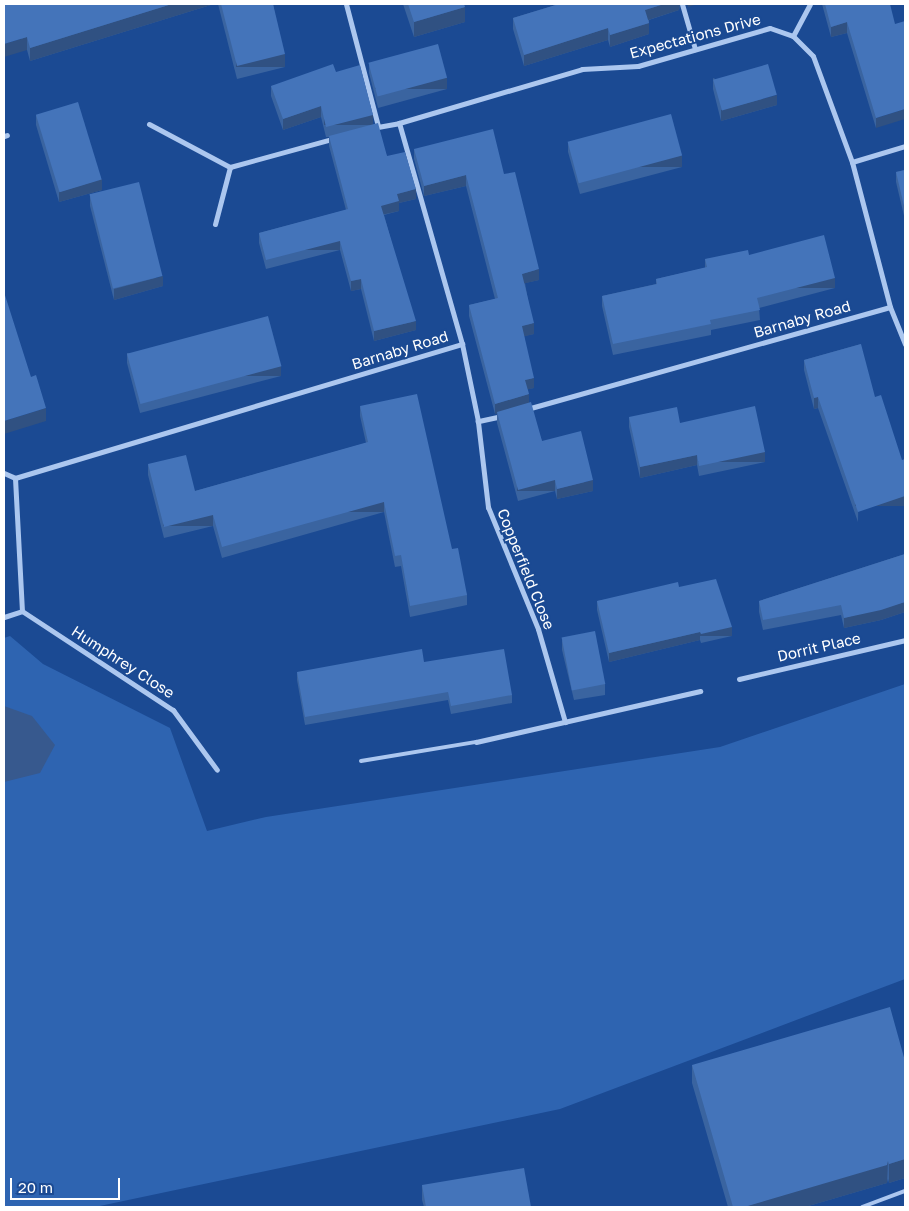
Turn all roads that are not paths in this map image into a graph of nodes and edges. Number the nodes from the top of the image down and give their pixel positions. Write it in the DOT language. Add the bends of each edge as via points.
graph roads {
  1 [pos="346,4"];
  2 [pos="682,4"];
  3 [pos="810,4"];
  4 [pos="793,36"];
  5 [pos="695,49"];
  6 [pos="399,123"];
  7 [pos="149,124"];
  8 [pos="378,126"];
  9 [pos="369,129"];
  10 [pos="341,136"];
  11 [pos="905,146"];
  12 [pos="852,162"];
  13 [pos="230,167"];
  14 [pos="215,224"];
  15 [pos="890,307"];
  16 [pos="462,344"];
  17 [pos="905,344"];
  18 [pos="517,412"];
  19 [pos="508,415"];
  20 [pos="478,421"];
  21 [pos="4,473"];
  22 [pos="15,478"];
  23 [pos="22,611"];
  24 [pos="4,617"];
  25 [pos="905,640"];
  26 [pos="740,679"];
  27 [pos="700,691"];
  28 [pos="565,722"];
  29 [pos="476,742"];
  30 [pos="361,761"];
  31 [pos="216,770"];
  32 [pos="905,1191"];
  33 [pos="862,1207"];
  1 -- 8 [label="street"];
  2 -- 5 [label="street"];
  3 -- 4 [label="street"];
  4 -- 5 [label="street, Expectations Drive" via="770,28"];
  4 -- 12 [label="street, Expectations Drive" via="813,56"];
  5 -- 6 [label="street, Expectations Drive" via="638,66 582,69"];
  6 -- 8 [label="street, Expectations Drive"];
  6 -- 16 [label="street"];
  7 -- 13 [label="street"];
  8 -- 9 [label="street, Expectations Drive"];
  10 -- 13 [label="street"];
  11 -- 12 [label="street"];
  12 -- 15 [label="street, Expectations Drive"];
  13 -- 14 [label="street"];
  15 -- 17 [label="street"];
  15 -- 18 [label="street, Barnaby Road"];
  16 -- 20 [label="street, Barnaby Road"];
  16 -- 22 [label="street, Barnaby Road"];
  19 -- 20 [label="street"];
  20 -- 28 [label="street, Copperfield Close" via="488,507 538,629"];
  21 -- 22 [label="street"];
  22 -- 23 [label="street"];
  23 -- 24 [label="street"];
  23 -- 31 [label="street, Humphrey Close" via="173,710"];
  25 -- 26 [label="street, Dorrit Place"];
  27 -- 28 [label="street"];
  28 -- 29 [label="street"];
  29 -- 30 [label="lane"];
  32 -- 33 [label="lane"];
}
